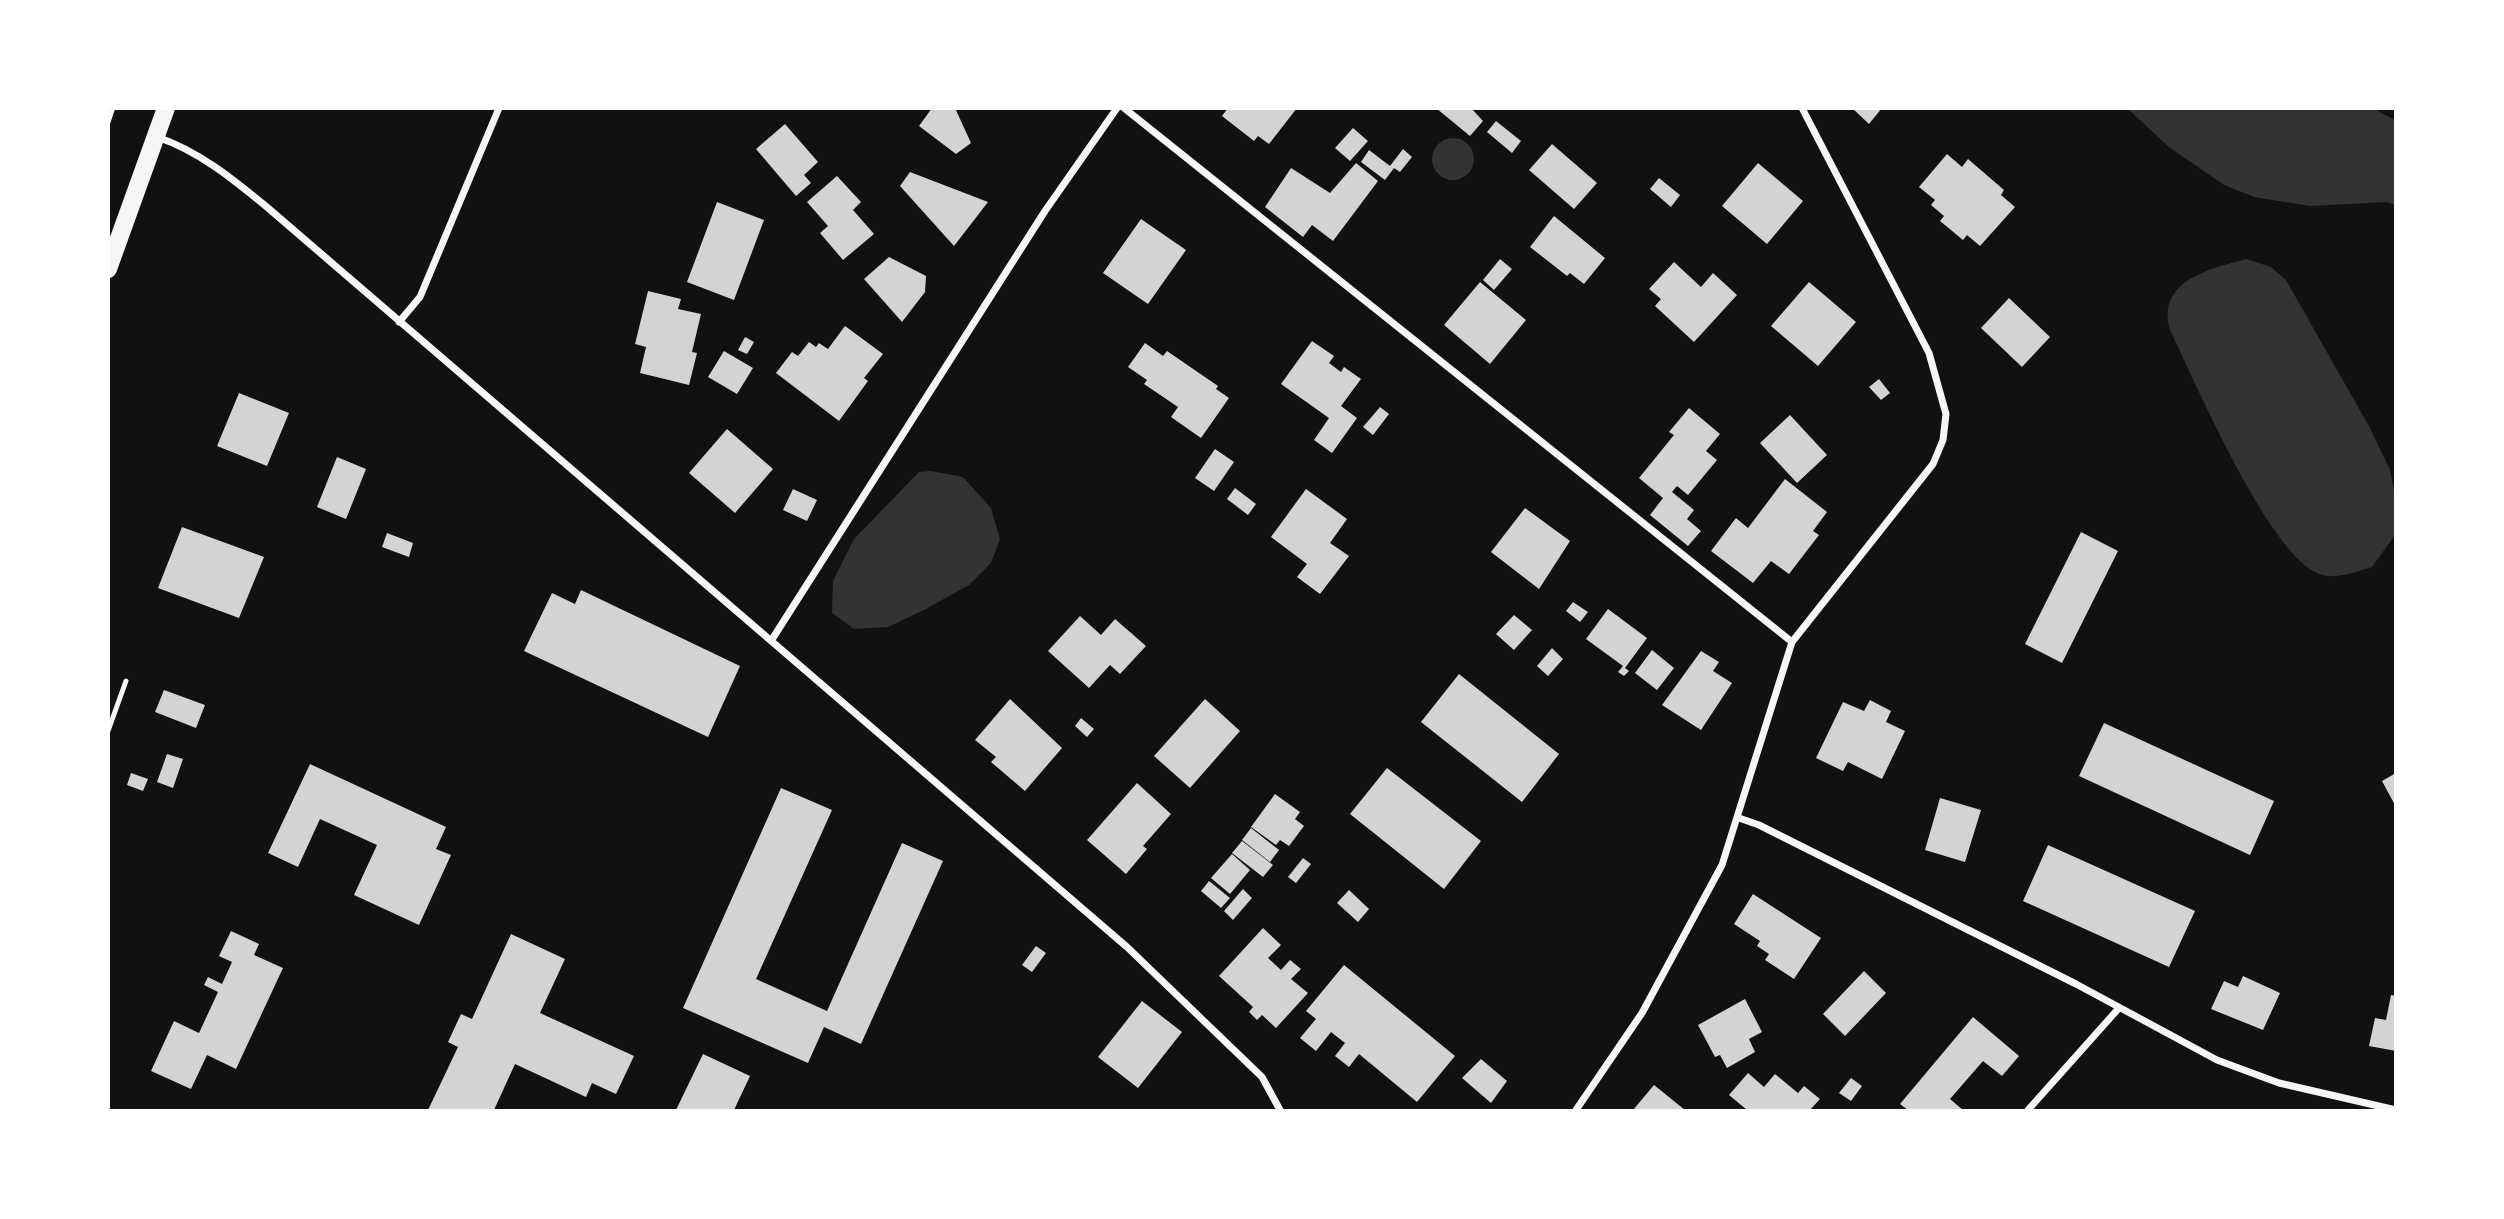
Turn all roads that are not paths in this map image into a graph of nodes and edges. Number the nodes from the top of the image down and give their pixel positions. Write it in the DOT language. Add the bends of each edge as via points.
graph roads {
  1 [pos="166,108"];
  2 [pos="499,108"];
  3 [pos="1117,108"];
  4 [pos="1124,108"];
  5 [pos="1802,108"];
  6 [pos="156,136"];
  7 [pos="108,269"];
  8 [pos="399,322"];
  9 [pos="771,641"];
  10 [pos="1792,642"];
  11 [pos="126,681"];
  12 [pos="108,731"];
  13 [pos="1739,818"];
  14 [pos="2119,1008"];
  15 [pos="2396,1110"];
  16 [pos="1280,1111"];
  17 [pos="1576,1111"];
  18 [pos="2028,1111"];
  1 -- 6 [label="main road"];
  2 -- 8 [label="street" via="420,297"];
  3 -- 9 [label="street" via="1045,211"];
  4 -- 10 [label="street"];
  5 -- 10 [label="street" via="1909,310 1946,414 1943,440 1933,464"];
  6 -- 7 [label="main road"];
  6 -- 8 [label="street" via="221,170"];
  8 -- 9 [label="street"];
  9 -- 16 [label="street" via="1127,947 1262,1077"];
  10 -- 13 [label="street"];
  11 -- 12 [label="lane"];
  13 -- 14 [label="street"];
  13 -- 17 [label="street" via="1722,865 1649,1001"];
  14 -- 15 [label="street" via="2217,1060 2279,1083"];
  14 -- 18 [label="street"];
}
